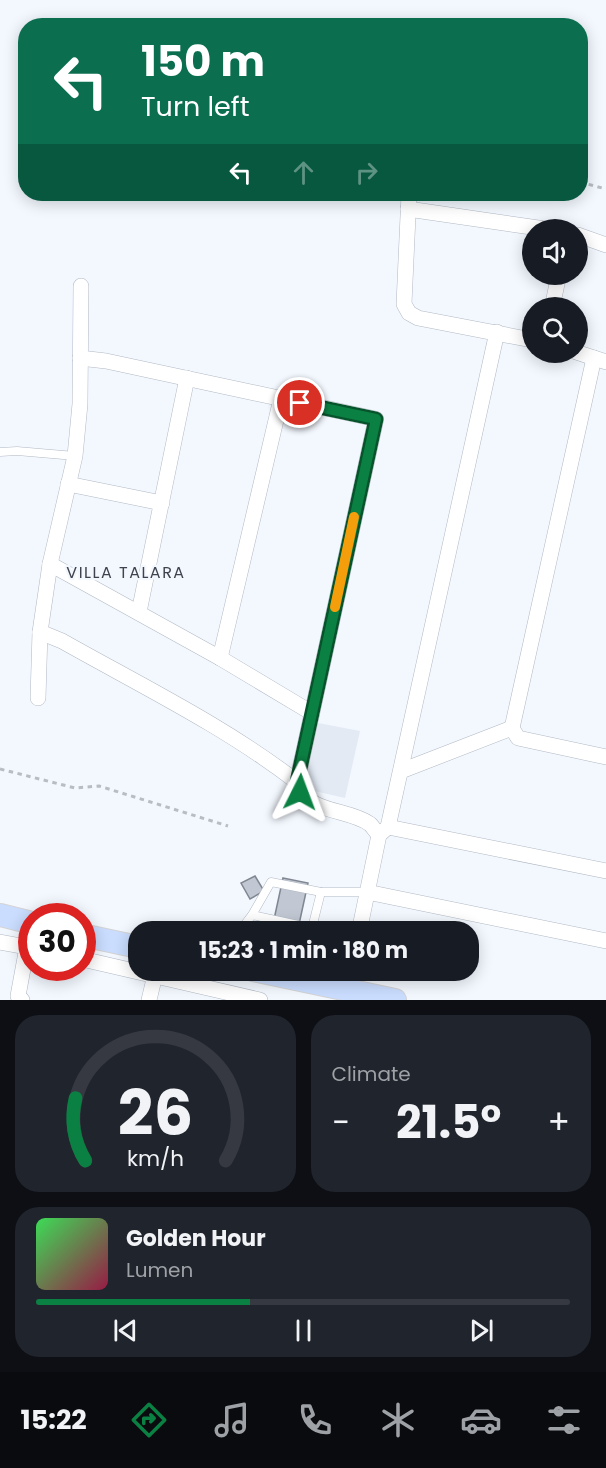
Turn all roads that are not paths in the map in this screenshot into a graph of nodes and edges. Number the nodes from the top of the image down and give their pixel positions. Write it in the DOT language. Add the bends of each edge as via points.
graph roads {
  1 [pos="409,201"];
  2 [pos="522,224"];
  3 [pos="588,238"];
  4 [pos="606,244"];
  5 [pos="81,286"];
  6 [pos="497,332"];
  7 [pos="522,338"];
  8 [pos="80,358"];
  9 [pos="600,360"];
  10 [pos="187,378"];
  11 [pos="281,399"];
  12 [pos="0,452"];
  13 [pos="75,456"];
  14 [pos="68,484"];
  15 [pos="162,502"];
  16 [pos="50,564"];
  17 [pos="139,612"];
  18 [pos="40,632"];
  19 [pos="220,658"];
  20 [pos="38,698"];
  21 [pos="312,713"];
  22 [pos="512,729"];
  23 [pos="606,757"];
  24 [pos="400,771"];
  25 [pos="297,782"];
  26 [pos="384,831"];
  27 [pos="606,871"];
  28 [pos="321,892"];
  29 [pos="367,892"];
  30 [pos="0,915"];
  31 [pos="252,915"];
  32 [pos="18,920"];
  33 [pos="247,921"];
  34 [pos="278,921"];
  35 [pos="314,921"];
  36 [pos="361,921"];
  37 [pos="96,937"];
  38 [pos="606,941"];
  39 [pos="0,942"];
  40 [pos="128,945"];
  41 [pos="18,946"];
  42 [pos="96,962"];
  43 [pos="128,969"];
  44 [pos="21,981"];
  45 [pos="154,981"];
  46 [pos="180,981"];
  47 [pos="351,981"];
  48 [pos="22,1000"];
  49 [pos="149,1000"];
  50 [pos="260,1000"];
  51 [pos="395,1000"];
  1 -- 2 [label="street"];
  1 -- 6 [label="street" via="404,304 409,313"];
  3 -- 4 [label="street"];
  5 -- 8 [label="street"];
  6 -- 7 [label="street"];
  6 -- 24 [label="street"];
  8 -- 10 [label="street"];
  8 -- 13 [label="street"];
  9 -- 22 [label="street"];
  10 -- 11 [label="street"];
  10 -- 15 [label="street"];
  11 -- 19 [label="street"];
  11 -- 21 [label="street" via="376,419"];
  12 -- 13 [label="lane"];
  13 -- 14 [label="street"];
  14 -- 15 [label="street"];
  14 -- 16 [label="street"];
  15 -- 17 [label="street"];
  16 -- 17 [label="street"];
  16 -- 18 [label="street"];
  17 -- 19 [label="street"];
  18 -- 20 [label="street"];
  18 -- 25 [label="street" via="187,710"];
  19 -- 21 [label="street"];
  21 -- 25 [label="street"];
  22 -- 23 [label="street" via="518,738"];
  22 -- 24 [label="street"];
  24 -- 26 [label="street"];
  25 -- 26 [label="street" via="308,800"];
  26 -- 27 [label="street"];
  26 -- 29 [label="street"];
  28 -- 29 [label="lane"];
  28 -- 31 [label="lane" via="271,882"];
  28 -- 35 [label="lane"];
  29 -- 36 [label="street"];
  29 -- 38 [label="street"];
  30 -- 32 [label="main road"];
  31 -- 33 [label="lane"];
  31 -- 34 [label="lane"];
  37 -- 40 [label="main road"];
  39 -- 41 [label="street"];
  42 -- 43 [label="street"];
  44 -- 48 [label="street" via="18,996"];
  45 -- 49 [label="street"];
  46 -- 50 [label="street"];
  47 -- 51 [label="main road"];
}
